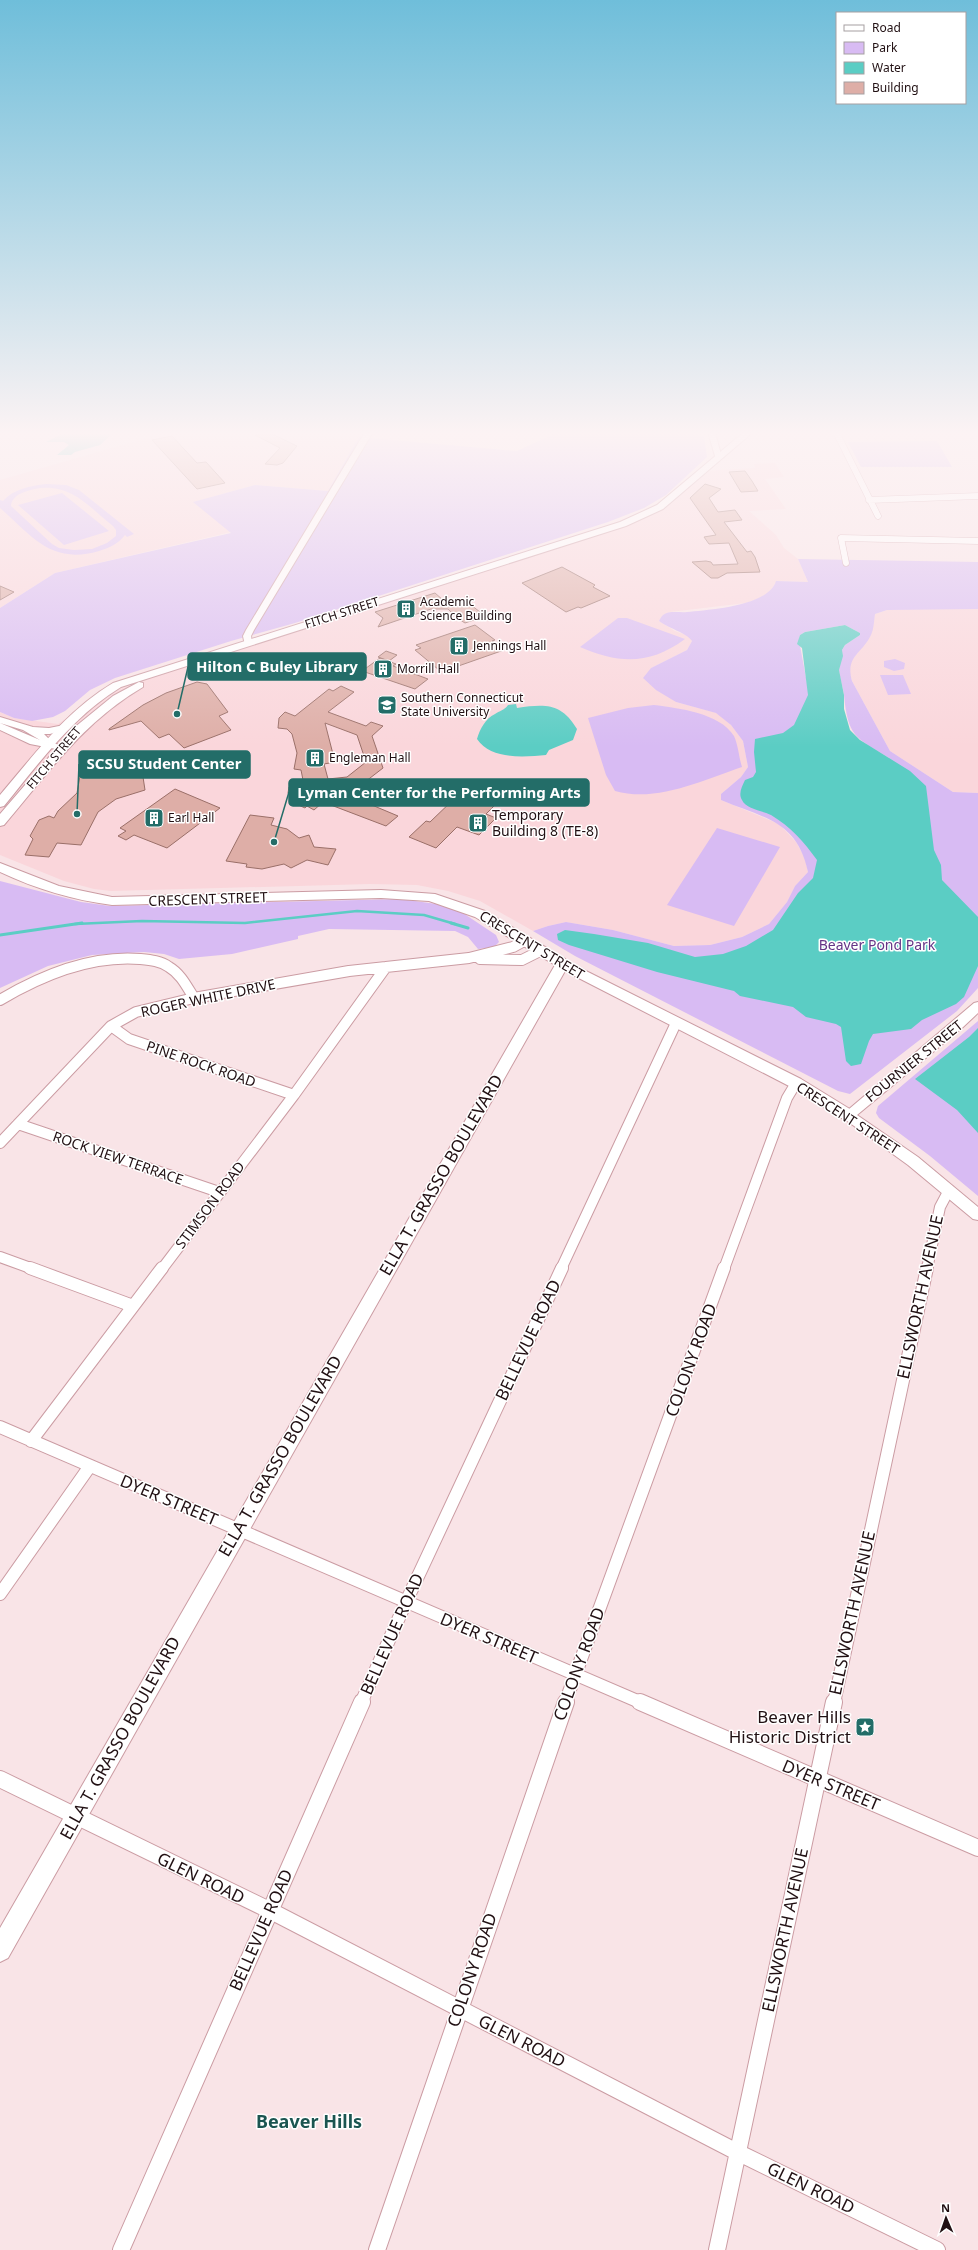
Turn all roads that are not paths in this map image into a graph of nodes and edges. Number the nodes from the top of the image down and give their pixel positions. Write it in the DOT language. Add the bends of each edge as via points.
graph roads {
  1 [pos="306,537"];
  2 [pos="582,537"];
  3 [pos="978,541"];
  4 [pos="846,563"];
  5 [pos="248,643"];
  6 [pos="200,658"];
  7 [pos="0,720"];
  8 [pos="0,726"];
  9 [pos="66,726"];
  10 [pos="28,729"];
  11 [pos="49,745"];
  12 [pos="61,746"];
  13 [pos="0,803"];
  14 [pos="0,822"];
  15 [pos="0,867"];
  16 [pos="0,876"];
  17 [pos="24,879"];
  18 [pos="524,941"];
  19 [pos="540,951"];
  20 [pos="468,958"];
  21 [pos="562,964"];
  22 [pos="386,967"];
  23 [pos="194,998"];
  24 [pos="0,1000"];
  25 [pos="978,1006"];
  26 [pos="676,1024"];
  27 [pos="111,1026"];
  28 [pos="796,1083"];
  29 [pos="294,1095"];
  30 [pos="848,1115"];
  31 [pos="18,1124"];
  32 [pos="0,1144"];
  33 [pos="949,1190"];
  34 [pos="219,1192"];
  35 [pos="978,1215"];
  36 [pos="0,1257"];
  37 [pos="133,1306"];
  38 [pos="0,1427"];
  39 [pos="32,1441"];
  40 [pos="90,1466"];
  41 [pos="238,1530"];
  42 [pos="0,1594"];
  43 [pos="406,1602"];
  44 [pos="575,1675"];
  45 [pos="0,1779"];
  46 [pos="817,1779"];
  47 [pos="76,1817"];
  48 [pos="978,1848"];
  49 [pos="269,1910"];
  50 [pos="0,1950"];
  51 [pos="459,2008"];
  52 [pos="737,2152"];
  53 [pos="122,2250"];
  54 [pos="377,2250"];
  55 [pos="717,2250"];
  56 [pos="937,2250"];
  1 -- 5 [label="street" via="250,630 247,636"];
  2 -- 5 [label="main road, FITCH STREET"];
  3 -- 4 [label="street" via="841,538"];
  5 -- 6 [label="main road, FITCH STREET"];
  6 -- 9 [label="main road, FITCH STREET" via="111,688 95,698"];
  6 -- 12 [label="main road, FITCH STREET" via="160,674 113,699 85,721"];
  7 -- 10 [label="street"];
  8 -- 11 [label="street" via="33,742"];
  9 -- 10 [label="street" via="42,731"];
  9 -- 11 [label="main road, FITCH STREET"];
  10 -- 11 [label="street"];
  11 -- 12 [label="street"];
  11 -- 13 [label="main road, FITCH STREET"];
  12 -- 14 [label="main road, FITCH STREET"];
  15 -- 17 [label="main road, CRESCENT STREET"];
  16 -- 17 [label="main road, CRESCENT STREET"];
  17 -- 18 [label="main road, CRESCENT STREET" via="76,896 112,901 416,895 468,908"];
  18 -- 19 [label="main road, CRESCENT STREET"];
  18 -- 20 [label="street, ROGER WHITE DRIVE" via="513,947"];
  19 -- 20 [label="street, ROGER WHITE DRIVE" via="530,957 514,960"];
  19 -- 21 [label="main road, CRESCENT STREET"];
  20 -- 22 [label="street, ROGER WHITE DRIVE"];
  21 -- 26 [label="main road, CRESCENT STREET"];
  21 -- 41 [label="main road, ELLA T. GRASSO BOULEVARD"];
  22 -- 23 [label="street, ROGER WHITE DRIVE"];
  22 -- 29 [label="street, STIMSON ROAD"];
  23 -- 24 [label="street" via="177,973 164,963 120,959 95,961 48,974"];
  23 -- 27 [label="street, ROGER WHITE DRIVE" via="136,1012"];
  25 -- 30 [label="street, FOURNIER STREET"];
  26 -- 28 [label="main road, CRESCENT STREET"];
  26 -- 43 [label="street, BELLEVUE ROAD"];
  27 -- 29 [label="street, PINE ROCK ROAD" via="129,1039"];
  27 -- 31 [label="street, ROGER WHITE DRIVE"];
  28 -- 30 [label="main road, CRESCENT STREET"];
  28 -- 44 [label="street, COLONY ROAD" via="785,1105"];
  29 -- 34 [label="street, STIMSON ROAD"];
  30 -- 33 [label="street, CRESCENT STREET" via="884,1139"];
  31 -- 32 [label="street, ROGER WHITE DRIVE"];
  31 -- 34 [label="street, ROCK VIEW TERRACE"];
  33 -- 35 [label="street, CRESCENT STREET"];
  33 -- 46 [label="street, ELLSWORTH AVENUE" via="940,1207"];
  34 -- 37 [label="street, STIMSON ROAD"];
  36 -- 37 [label="street"];
  37 -- 39 [label="street, STIMSON ROAD"];
  38 -- 39 [label="street, DYER STREET"];
  39 -- 40 [label="street, DYER STREET"];
  40 -- 41 [label="street, DYER STREET"];
  40 -- 42 [label="street"];
  41 -- 43 [label="street, DYER STREET"];
  41 -- 47 [label="main road, ELLA T. GRASSO BOULEVARD"];
  43 -- 44 [label="street, DYER STREET"];
  43 -- 49 [label="street, BELLEVUE ROAD"];
  44 -- 46 [label="street, DYER STREET"];
  44 -- 51 [label="street, COLONY ROAD"];
  45 -- 47 [label="street, GLEN ROAD"];
  46 -- 48 [label="street, DYER STREET"];
  46 -- 52 [label="street, ELLSWORTH AVENUE"];
  47 -- 49 [label="street, GLEN ROAD"];
  47 -- 50 [label="main road, ELLA T. GRASSO BOULEVARD"];
  49 -- 51 [label="street, GLEN ROAD"];
  49 -- 53 [label="street, BELLEVUE ROAD"];
  51 -- 52 [label="street, GLEN ROAD"];
  51 -- 54 [label="street, COLONY ROAD"];
  52 -- 55 [label="street, ELLSWORTH AVENUE"];
  52 -- 56 [label="street, GLEN ROAD"];
}
